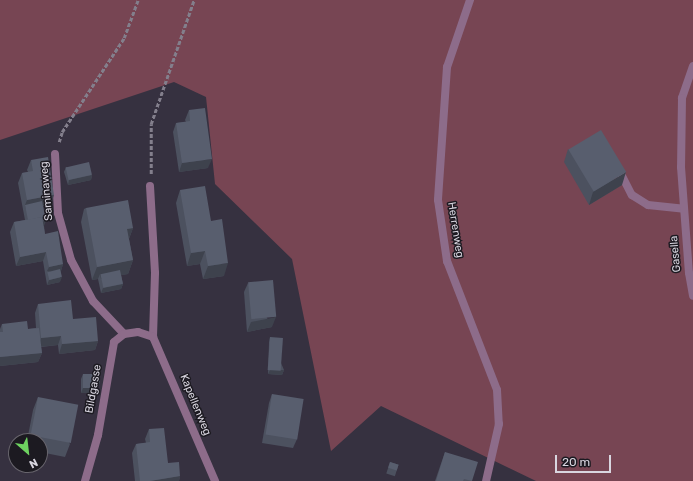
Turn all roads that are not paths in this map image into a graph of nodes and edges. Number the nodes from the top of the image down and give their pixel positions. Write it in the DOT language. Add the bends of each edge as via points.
graph roads {
  1 [pos="470,0"];
  2 [pos="693,66"];
  3 [pos="55,154"];
  4 [pos="614,161"];
  5 [pos="150,186"];
  6 [pos="684,209"];
  7 [pos="693,296"];
  8 [pos="124,334"];
  9 [pos="153,338"];
  10 [pos="85,481"];
  11 [pos="214,481"];
  12 [pos="486,481"];
  1 -- 12 [label="street, Herrenweg" via="446,74 438,200 447,261 497,390 499,424"];
  2 -- 6 [label="street" via="682,98 681,166"];
  3 -- 8 [label="street, Saminaweg" via="58,213 71,260 93,301"];
  4 -- 6 [label="street" via="632,195 648,205"];
  5 -- 9 [label="street" via="156,273"];
  6 -- 7 [label="street, Gasella"];
  8 -- 9 [label="street" via="138,332"];
  8 -- 10 [label="street, Bildgasse" via="114,342 98,435"];
  9 -- 11 [label="street, Kapellenweg"];
}
